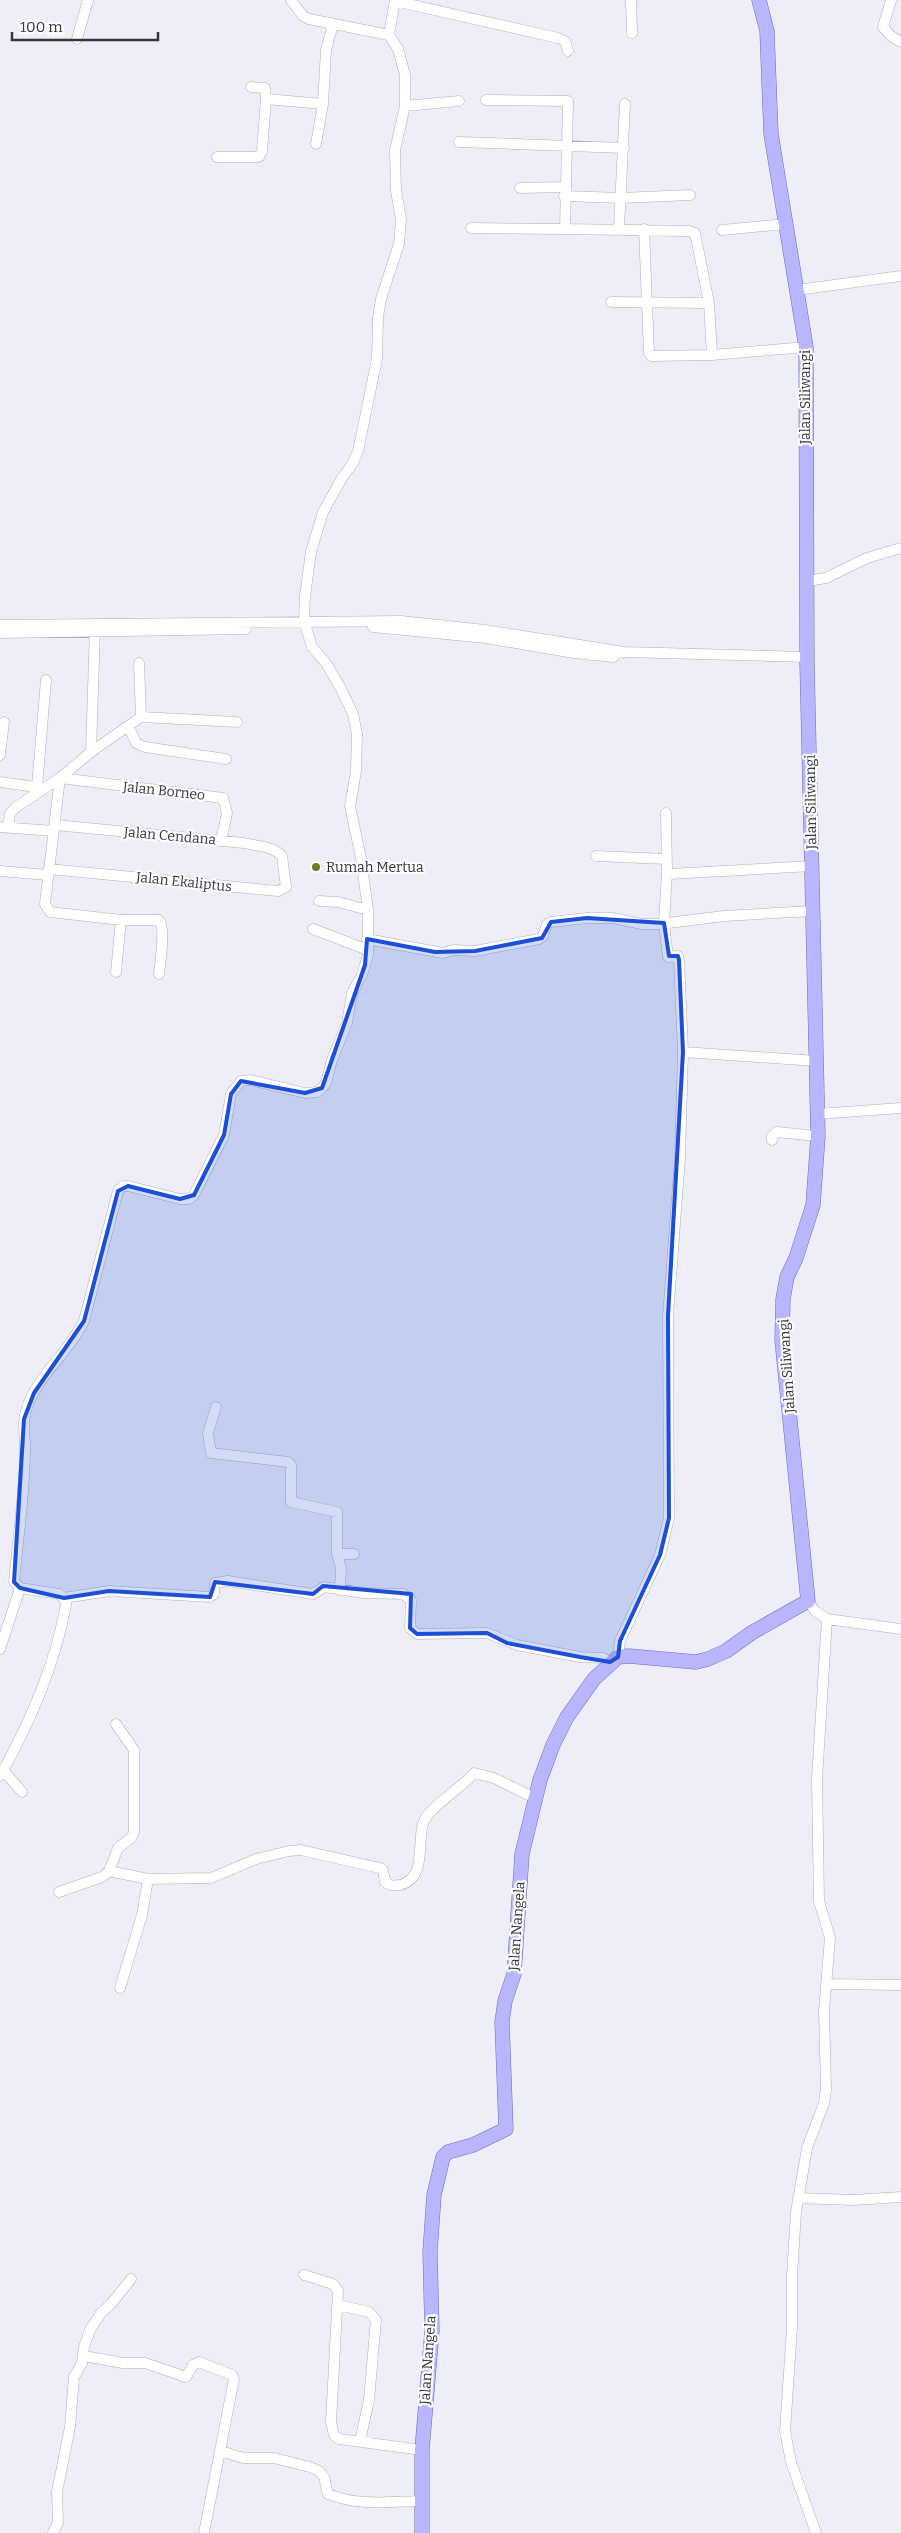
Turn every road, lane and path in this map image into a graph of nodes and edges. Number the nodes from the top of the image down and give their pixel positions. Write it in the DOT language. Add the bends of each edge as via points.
graph roads {
  1 [pos="88,0"];
  2 [pos="291,0"];
  3 [pos="395,0"];
  4 [pos="631,0"];
  5 [pos="759,0"];
  6 [pos="891,0"];
  7 [pos="333,24"];
  8 [pos="632,33"];
  9 [pos="389,35"];
  10 [pos="77,39"];
  11 [pos="901,42"];
  12 [pos="568,50"];
  13 [pos="251,87"];
  14 [pos="266,99"];
  15 [pos="486,100"];
  16 [pos="458,101"];
  17 [pos="324,104"];
  18 [pos="625,104"];
  19 [pos="404,106"];
  20 [pos="459,142"];
  21 [pos="316,144"];
  22 [pos="566,148"];
  23 [pos="624,148"];
  24 [pos="217,157"];
  25 [pos="520,188"];
  26 [pos="564,191"];
  27 [pos="690,195"];
  28 [pos="621,198"];
  29 [pos="786,224"];
  30 [pos="471,228"];
  31 [pos="619,228"];
  32 [pos="565,229"];
  33 [pos="644,229"];
  34 [pos="722,230"];
  35 [pos="901,276"];
  36 [pos="797,290"];
  37 [pos="611,302"];
  38 [pos="646,302"];
  39 [pos="709,303"];
  40 [pos="806,347"];
  41 [pos="712,355"];
  42 [pos="901,548"];
  43 [pos="807,581"];
  44 [pos="305,624"];
  45 [pos="0,625"];
  46 [pos="95,629"];
  47 [pos="0,633"];
  48 [pos="807,660"];
  49 [pos="139,664"];
  50 [pos="46,680"];
  51 [pos="140,717"];
  52 [pos="4,722"];
  53 [pos="238,722"];
  54 [pos="129,727"];
  55 [pos="92,752"];
  56 [pos="0,755"];
  57 [pos="226,759"];
  58 [pos="60,778"];
  59 [pos="0,782"];
  60 [pos="40,787"];
  61 [pos="666,813"];
  62 [pos="4,827"];
  63 [pos="54,828"];
  64 [pos="221,841"];
  65 [pos="282,856"];
  66 [pos="596,856"];
  67 [pos="666,859"];
  68 [pos="813,866"];
  69 [pos="0,871"];
  70 [pos="49,872"];
  71 [pos="667,873"];
  72 [pos="319,901"];
  73 [pos="368,910"];
  74 [pos="813,912"];
  75 [pos="121,920"];
  76 [pos="664,923"];
  77 [pos="313,929"];
  78 [pos="367,944"];
  79 [pos="116,972"];
  80 [pos="159,974"];
  81 [pos="683,1052"];
  82 [pos="816,1061"];
  83 [pos="901,1108"];
  84 [pos="817,1114"];
  85 [pos="818,1136"];
  86 [pos="772,1140"];
  87 [pos="216,1407"];
  88 [pos="336,1554"];
  89 [pos="354,1554"];
  90 [pos="20,1588"];
  91 [pos="340,1590"];
  92 [pos="64,1598"];
  93 [pos="808,1601"];
  94 [pos="827,1619"];
  95 [pos="901,1629"];
  96 [pos="0,1649"];
  97 [pos="614,1660"];
  98 [pos="116,1724"];
  99 [pos="2,1773"];
  100 [pos="22,1792"];
  101 [pos="535,1798"];
  102 [pos="109,1871"];
  103 [pos="148,1879"];
  104 [pos="59,1892"];
  105 [pos="826,1984"];
  106 [pos="901,1985"];
  107 [pos="120,1988"];
  108 [pos="901,2197"];
  109 [pos="798,2198"];
  110 [pos="304,2275"];
  111 [pos="131,2279"];
  112 [pos="338,2305"];
  113 [pos="84,2356"];
  114 [pos="360,2441"];
  115 [pos="221,2450"];
  116 [pos="422,2450"];
  117 [pos="421,2501"];
  118 [pos="53,2533"];
  119 [pos="204,2533"];
  120 [pos="422,2533"];
  121 [pos="816,2533"];
  1 -- 10 [label="street"];
  2 -- 7 [label="street" via="303,16"];
  3 -- 9 [label="street"];
  3 -- 12 [label="street" via="558,38 565,41"];
  4 -- 8 [label="street"];
  5 -- 29 [label="main road, Jalan Siliwangi" via="767,31 770,120"];
  6 -- 11 [label="street" via="883,27"];
  7 -- 9 [label="street"];
  7 -- 17 [label="street" via="326,50"];
  9 -- 19 [label="street" via="401,56 405,75"];
  13 -- 14 [label="street" via="265,88"];
  14 -- 17 [label="street"];
  14 -- 24 [label="street" via="259,157"];
  15 -- 22 [label="street" via="568,101"];
  16 -- 19 [label="street"];
  17 -- 21 [label="street"];
  18 -- 23 [label="street"];
  19 -- 44 [label="street" via="395,150 399,244 381,299 376,371 353,464 331,497 315,535 304,596"];
  20 -- 22 [label="street"];
  22 -- 23 [label="street"];
  22 -- 26 [label="street"];
  23 -- 28 [label="street"];
  25 -- 26 [label="street"];
  26 -- 28 [label="street"];
  26 -- 32 [label="street"];
  27 -- 28 [label="street"];
  28 -- 31 [label="street"];
  29 -- 34 [label="street"];
  29 -- 36 [label="main road, Jalan Siliwangi"];
  30 -- 32 [label="street"];
  31 -- 32 [label="street"];
  31 -- 33 [label="street"];
  33 -- 38 [label="street"];
  33 -- 39 [label="street" via="695,233"];
  35 -- 36 [label="street"];
  36 -- 40 [label="main road, Jalan Siliwangi"];
  37 -- 38 [label="street"];
  38 -- 39 [label="street"];
  38 -- 41 [label="street" via="651,356"];
  39 -- 41 [label="street"];
  40 -- 41 [label="street"];
  40 -- 43 [label="main road, Jalan Siliwangi"];
  42 -- 43 [label="street" via="867,558 826,578"];
  43 -- 48 [label="main road, Jalan Siliwangi"];
  44 -- 46 [label="street"];
  44 -- 48 [label="street" via="424,631 624,658"];
  44 -- 73 [label="street" via="312,647 326,663 352,714 357,751 350,806"];
  45 -- 46 [label="street"];
  46 -- 47 [label="street"];
  46 -- 55 [label="street"];
  48 -- 68 [label="main road, Jalan Siliwangi"];
  49 -- 51 [label="street"];
  50 -- 60 [label="street"];
  51 -- 53 [label="street"];
  51 -- 54 [label="street"];
  52 -- 56 [label="street"];
  54 -- 55 [label="street"];
  54 -- 57 [label="street" via="136,743 145,747"];
  55 -- 58 [label="street"];
  58 -- 60 [label="street"];
  58 -- 63 [label="street"];
  58 -- 64 [label="street, Jalan Borneo" via="223,798 227,814"];
  59 -- 60 [label="street"];
  60 -- 62 [label="street" via="10,814"];
  61 -- 67 [label="street"];
  62 -- 63 [label="street, Jalan Cendana"];
  63 -- 64 [label="street, Jalan Cendana"];
  63 -- 70 [label="street"];
  64 -- 65 [label="street, Jalan Cendana" via="267,848"];
  65 -- 70 [label="street, Jalan Ekaliptus" via="286,887 278,891"];
  66 -- 67 [label="street"];
  67 -- 71 [label="street"];
  68 -- 71 [label="street"];
  68 -- 74 [label="main road, Jalan Siliwangi"];
  69 -- 70 [label="street"];
  70 -- 75 [label="street" via="45,904 50,912"];
  71 -- 76 [label="street"];
  72 -- 73 [label="street"];
  73 -- 78 [label="street"];
  74 -- 76 [label="street" via="724,916"];
  74 -- 82 [label="main road, Jalan Siliwangi"];
  75 -- 79 [label="street"];
  75 -- 80 [label="street" via="159,920 162,923"];
  76 -- 78 [label="street" via="642,924 613,918 551,922 539,939 475,951 435,952"];
  76 -- 81 [label="street" via="668,956 678,956 679,960"];
  77 -- 78 [label="street"];
  78 -- 90 [label="street" via="364,971 352,993 347,1023 322,1088 317,1092 304,1093 250,1080 241,1081 231,1094 224,1135 194,1195 180,1199 128,1186 123,1186 118,1192 84,1321 76,1338 34,1393 24,1419 25,1448 14,1582"];
  81 -- 82 [label="street"];
  81 -- 97 [label="street" via="680,1158 668,1316 670,1518 660,1555"];
  82 -- 84 [label="main road, Jalan Siliwangi"];
  83 -- 84 [label="street"];
  84 -- 85 [label="main road, Jalan Siliwangi"];
  85 -- 86 [label="street" via="777,1132"];
  85 -- 93 [label="main road, Jalan Siliwangi" via="813,1205 787,1277 782,1340"];
  87 -- 88 [label="street" via="208,1433 211,1453 290,1463 291,1502 336,1512"];
  88 -- 89 [label="street"];
  88 -- 91 [label="street" via="341,1568"];
  90 -- 92 [label="street" via="59,1594"];
  90 -- 96 [label="street"];
  91 -- 92 [label="street" via="324,1587 313,1594 228,1581 215,1583 214,1594 210,1597 109,1591"];
  91 -- 97 [label="street" via="407,1595 412,1600 410,1628 417,1634 487,1633 512,1644"];
  92 -- 99 [label="street" via="62,1627 51,1660 32,1712"];
  93 -- 94 [label="street" via="815,1612"];
  93 -- 97 [label="main road" via="708,1659 674,1662 629,1656"];
  94 -- 95 [label="street"];
  94 -- 105 [label="street" via="817,1780 819,1901 830,1938"];
  97 -- 101 [label="main road, Jalan Nangela" via="594,1679 560,1730"];
  98 -- 102 [label="street" via="134,1750 134,1832 118,1848"];
  99 -- 100 [label="street"];
  101 -- 103 [label="street" via="494,1778 474,1774 427,1815 416,1871 408,1882 395,1886 385,1882 380,1868 301,1850 256,1859 211,1878"];
  101 -- 116 [label="main road, Jalan Nangela" via="522,1854 514,1974 502,2022 506,2129 448,2152 434,2195 430,2252 432,2331"];
  102 -- 103 [label="street"];
  102 -- 104 [label="street" via="92,1882"];
  103 -- 107 [label="street" via="142,1915"];
  105 -- 106 [label="street"];
  105 -- 109 [label="street" via="826,2089 807,2148"];
  108 -- 109 [label="street" via="853,2200"];
  109 -- 121 [label="street" via="784,2431 790,2462"];
  110 -- 112 [label="street" via="337,2288"];
  111 -- 113 [label="street" via="97,2318 86,2339"];
  112 -- 114 [label="street" via="331,2422 334,2435 339,2439"];
  112 -- 114 [label="street" via="369,2312 376,2320 369,2400"];
  113 -- 115 [label="street" via="123,2363 145,2363 186,2378 193,2364 199,2362 232,2375 234,2383"];
  113 -- 118 [label="street" via="72,2383 70,2427 56,2492 58,2523"];
  114 -- 116 [label="street"];
  115 -- 117 [label="street" via="243,2458 274,2458 310,2467 324,2477 328,2494 337,2498 364,2502"];
  115 -- 119 [label="street"];
  116 -- 117 [label="main road, Jalan Nangela"];
  117 -- 120 [label="main road, Jalan Nangela"];
}
